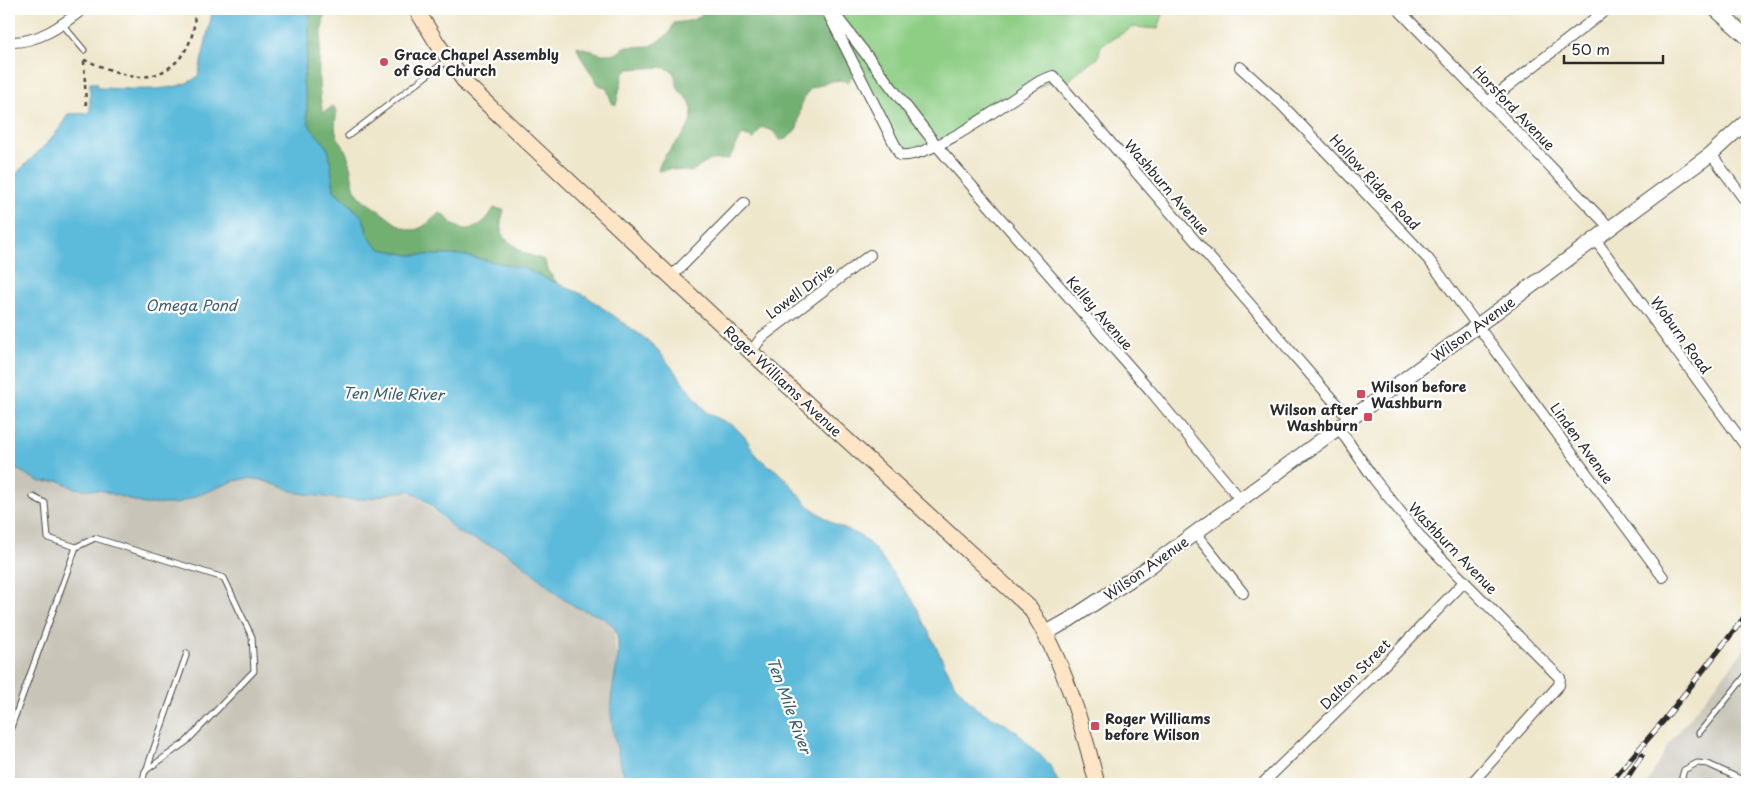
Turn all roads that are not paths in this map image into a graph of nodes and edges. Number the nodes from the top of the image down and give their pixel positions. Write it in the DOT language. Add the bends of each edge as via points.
graph roads {
  1 [pos="83,9"];
  2 [pos="416,9"];
  3 [pos="1398,9"];
  4 [pos="1607,9"];
  5 [pos="1715,9"];
  6 [pos="63,25"];
  7 [pos="1747,37"];
  8 [pos="9,42"];
  9 [pos="84,50"];
  10 [pos="448,59"];
  11 [pos="1240,67"];
  12 [pos="1489,102"];
  13 [pos="1747,121"];
  14 [pos="348,136"];
  15 [pos="937,146"];
  16 [pos="1711,154"];
  17 [pos="744,203"];
  18 [pos="1747,203"];
  19 [pos="1609,227"];
  20 [pos="1594,238"];
  21 [pos="870,255"];
  22 [pos="671,277"];
  23 [pos="1478,326"];
  24 [pos="751,352"];
  25 [pos="1343,423"];
  26 [pos="1747,448"];
  27 [pos="32,497"];
  28 [pos="1241,500"];
  29 [pos="1195,533"];
  30 [pos="76,547"];
  31 [pos="1663,577"];
  32 [pos="1465,581"];
  33 [pos="1243,593"];
  34 [pos="1046,633"];
  35 [pos="187,653"];
  36 [pos="1747,674"];
  37 [pos="9,733"];
  38 [pos="1699,733"];
  39 [pos="145,771"];
  40 [pos="1747,782"];
  41 [pos="142,784"];
  42 [pos="1097,784"];
  43 [pos="1262,784"];
  44 [pos="1471,784"];
  45 [pos="1680,784"];
  1 -- 6 [label="street"];
  2 -- 10 [label="main road, Roger Williams Avenue"];
  3 -- 12 [label="street, Horsford Avenue"];
  4 -- 12 [label="street"];
  5 -- 7 [label="street"];
  6 -- 8 [label="street" via="36,39"];
  6 -- 9 [label="lane"];
  10 -- 14 [label="lane"];
  10 -- 22 [label="main road, Roger Williams Avenue" via="467,85"];
  11 -- 23 [label="street, Hollow Ridge Road" via="1282,104 1413,242"];
  12 -- 19 [label="street, Horsford Avenue"];
  13 -- 16 [label="street, Wilson Avenue"];
  15 -- 15 [label="street, Kelley Avenue" via="900,155 829,15 837,17"];
  15 -- 25 [label="street, Washburn Avenue" via="1053,76"];
  15 -- 28 [label="street, Kelley Avenue" via="1150,390"];
  16 -- 18 [label="street"];
  16 -- 19 [label="street, Wilson Avenue"];
  17 -- 22 [label="street"];
  19 -- 20 [label="street, Wilson Avenue"];
  20 -- 23 [label="street, Wilson Avenue"];
  20 -- 26 [label="street, Woburn Road"];
  21 -- 24 [label="street, Lowell Drive" via="762,337"];
  22 -- 24 [label="main road, Roger Williams Avenue"];
  23 -- 25 [label="street, Wilson Avenue"];
  23 -- 31 [label="street, Linden Avenue"];
  24 -- 34 [label="main road, Roger Williams Avenue" via="1012,590 1030,608"];
  25 -- 28 [label="street, Wilson Avenue"];
  25 -- 32 [label="street, Washburn Avenue" via="1400,513"];
  27 -- 30 [label="lane" via="45,503 48,538"];
  28 -- 29 [label="street, Wilson Avenue"];
  29 -- 33 [label="street"];
  29 -- 34 [label="street, Wilson Avenue" via="1142,572"];
  30 -- 37 [label="lane"];
  30 -- 39 [label="lane" via="95,538 224,578 252,637 254,671 186,742"];
  32 -- 43 [label="street, Dalton Street"];
  32 -- 44 [label="street, Washburn Avenue" via="1560,678"];
  34 -- 42 [label="main road, Roger Williams Avenue" via="1074,704"];
  35 -- 39 [label="lane"];
  36 -- 38 [label="lane"];
  39 -- 41 [label="lane"];
  40 -- 45 [label="lane" via="1708,764 1697,763 1684,770"];
}
